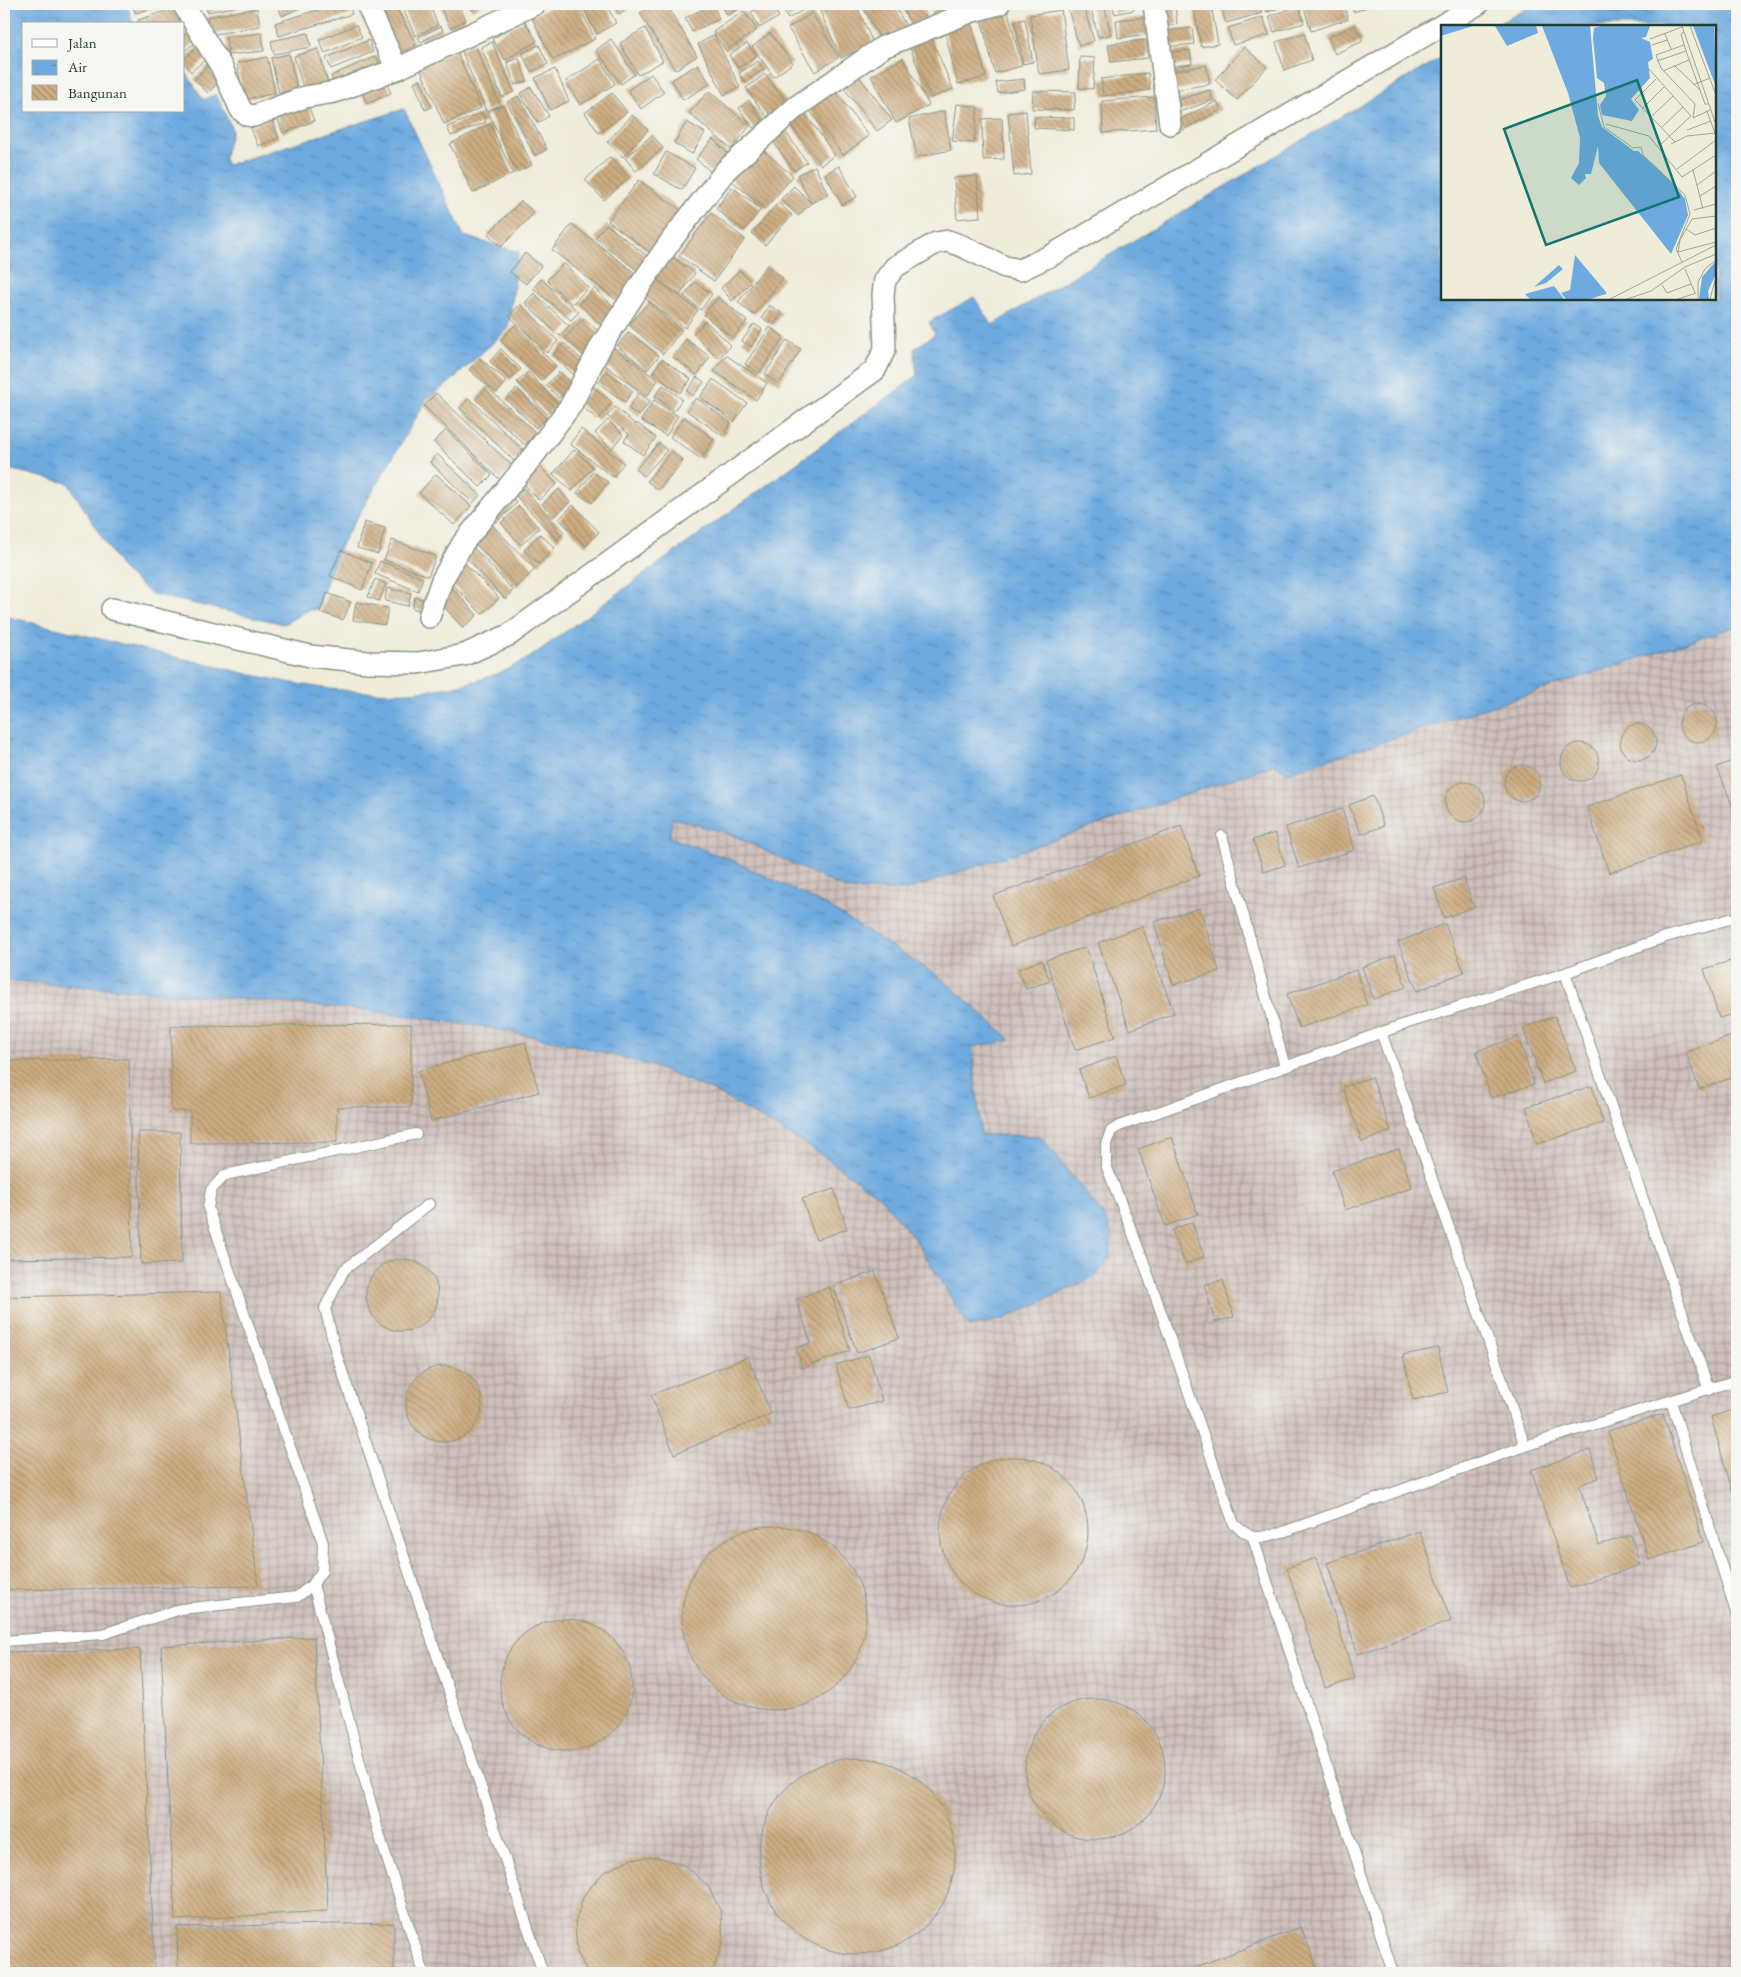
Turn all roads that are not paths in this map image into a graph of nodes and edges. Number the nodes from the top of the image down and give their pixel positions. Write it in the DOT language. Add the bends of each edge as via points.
graph roads {
  1 [pos="183,4"];
  2 [pos="367,4"];
  3 [pos="535,4"];
  4 [pos="999,4"];
  5 [pos="1154,4"];
  6 [pos="1478,4"];
  7 [pos="968,8"];
  8 [pos="1442,25"];
  9 [pos="1441,26"];
  10 [pos="397,69"];
  11 [pos="1170,124"];
  12 [pos="112,609"];
  13 [pos="429,617"];
  14 [pos="1222,836"];
  15 [pos="1737,916"];
  16 [pos="1565,973"];
  17 [pos="1381,1032"];
  18 [pos="1285,1067"];
  19 [pos="416,1134"];
  20 [pos="429,1204"];
  21 [pos="1737,1380"];
  22 [pos="1709,1390"];
  23 [pos="1671,1401"];
  24 [pos="1525,1446"];
  25 [pos="1253,1538"];
  26 [pos="313,1584"];
  27 [pos="1737,1616"];
  28 [pos="4,1641"];
  29 [pos="424,1973"];
  30 [pos="543,1973"];
  31 [pos="1393,1973"];
  1 -- 10 [label="street" via="221,66 241,110 247,115 254,116 306,97 336,92"];
  2 -- 10 [label="street"];
  3 -- 10 [label="street"];
  4 -- 7 [label="street"];
  5 -- 11 [label="street"];
  6 -- 8 [label="street"];
  7 -- 13 [label="street" via="883,47 796,107 726,170 642,281 601,346 570,405 463,543 442,580"];
  9 -- 12 [label="street" via="1052,255 1020,270 1005,268 948,241 936,243 895,267 885,280 885,349 875,370 509,635 464,655 418,663 310,656"];
  14 -- 18 [label="lane"];
  15 -- 16 [label="lane" via="1662,938"];
  16 -- 17 [label="lane"];
  16 -- 22 [label="lane"];
  17 -- 18 [label="lane"];
  17 -- 24 [label="lane"];
  18 -- 25 [label="lane" via="1119,1126 1111,1131 1106,1144 1106,1165 1234,1524"];
  19 -- 26 [label="lane" via="226,1174 211,1190 208,1208 323,1543 322,1571"];
  20 -- 30 [label="lane" via="344,1270 325,1308 336,1353"];
  21 -- 22 [label="lane"];
  22 -- 23 [label="lane"];
  23 -- 24 [label="lane"];
  23 -- 27 [label="lane"];
  24 -- 25 [label="lane" via="1283,1532"];
  25 -- 31 [label="lane"];
  26 -- 28 [label="lane" via="297,1597 181,1609 103,1634"];
  26 -- 29 [label="lane" via="379,1834"];
}
